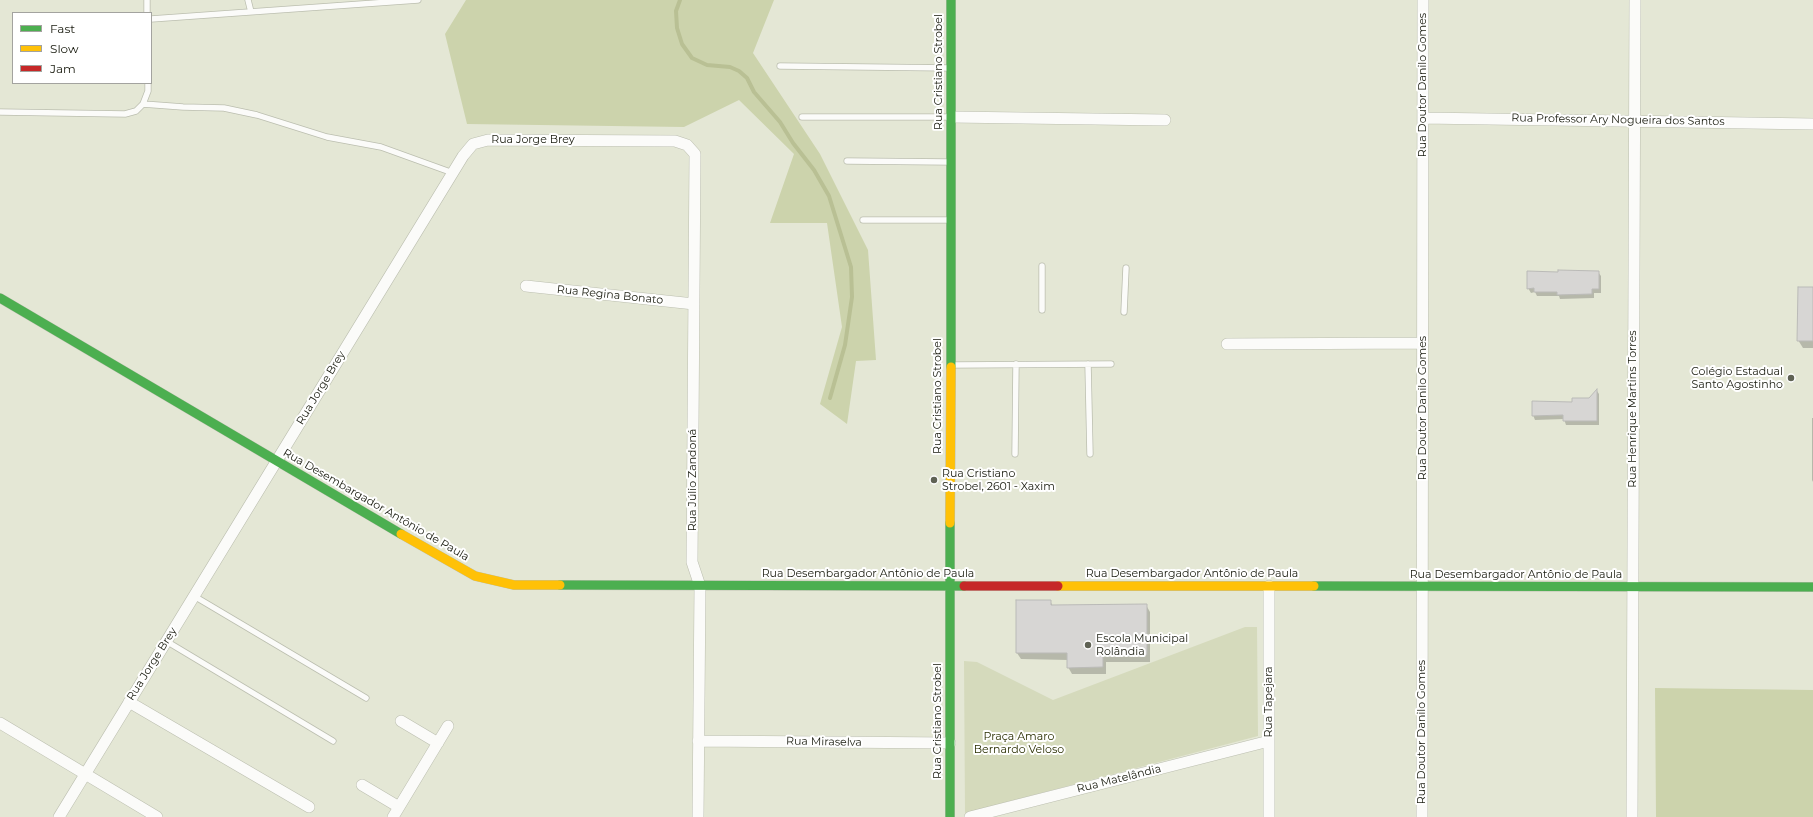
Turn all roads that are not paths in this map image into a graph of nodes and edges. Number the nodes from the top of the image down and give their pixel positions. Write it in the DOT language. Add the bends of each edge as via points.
graph roads {
  1 [pos="147,0"];
  2 [pos="248,0"];
  3 [pos="418,0"];
  4 [pos="951,0"];
  5 [pos="1423,0"];
  6 [pos="1635,0"];
  7 [pos="147,12"];
  8 [pos="251,12"];
  9 [pos="152,19"];
  10 [pos="780,66"];
  11 [pos="951,68"];
  12 [pos="148,84"];
  13 [pos="143,104"];
  14 [pos="0,112"];
  15 [pos="951,116"];
  16 [pos="802,117"];
  17 [pos="1423,118"];
  18 [pos="1165,120"];
  19 [pos="1634,120"];
  20 [pos="1813,124"];
  21 [pos="687,145"];
  22 [pos="847,161"];
  23 [pos="951,162"];
  24 [pos="453,173"];
  25 [pos="863,220"];
  26 [pos="951,220"];
  27 [pos="1042,266"];
  28 [pos="1126,268"];
  29 [pos="526,286"];
  30 [pos="0,298"];
  31 [pos="694,304"];
  32 [pos="1042,310"];
  33 [pos="1124,312"];
  34 [pos="1423,343"];
  35 [pos="1227,344"];
  36 [pos="1016,364"];
  37 [pos="1088,364"];
  38 [pos="1111,364"];
  39 [pos="950,365"];
  40 [pos="1015,454"];
  41 [pos="1090,454"];
  42 [pos="276,461"];
  43 [pos="700,586"];
  44 [pos="950,586"];
  45 [pos="1269,586"];
  46 [pos="1422,586"];
  47 [pos="1633,587"];
  48 [pos="1813,587"];
  49 [pos="194,596"];
  50 [pos="166,641"];
  51 [pos="366,698"];
  52 [pos="129,702"];
  53 [pos="401,721"];
  54 [pos="0,723"];
  55 [pos="448,726"];
  56 [pos="333,741"];
  57 [pos="698,741"];
  58 [pos="1269,741"];
  59 [pos="438,743"];
  60 [pos="950,744"];
  61 [pos="85,774"];
  62 [pos="362,785"];
  63 [pos="310,807"];
  64 [pos="399,807"];
  65 [pos="59,817"];
  66 [pos="157,817"];
  67 [pos="393,817"];
  68 [pos="698,817"];
  69 [pos="950,817"];
  70 [pos="970,817"];
  71 [pos="1269,817"];
  72 [pos="1422,817"];
  73 [pos="1632,817"];
  1 -- 7 [label="lane"];
  2 -- 8 [label="lane"];
  3 -- 8 [label="lane"];
  4 -- 11 [label="main road, Rua Cristiano Strobel"];
  5 -- 17 [label="street, Rua Doutor Danilo Gomes"];
  6 -- 19 [label="street, Rua Henrique Martins Torres"];
  8 -- 9 [label="lane"];
  10 -- 11 [label="lane"];
  11 -- 15 [label="main road, Rua Cristiano Strobel"];
  12 -- 13 [label="lane"];
  13 -- 14 [label="lane" via="136,111 125,114"];
  13 -- 24 [label="lane" via="224,108 257,115 327,137 381,147"];
  15 -- 16 [label="lane"];
  15 -- 18 [label="street"];
  15 -- 23 [label="main road, Rua Cristiano Strobel"];
  17 -- 19 [label="street, Rua Professor Ary Nogueira dos Santos"];
  17 -- 34 [label="street, Rua Doutor Danilo Gomes"];
  19 -- 20 [label="street, Rua Professor Ary Nogueira dos Santos"];
  19 -- 47 [label="street, Rua Henrique Martins Torres"];
  21 -- 24 [label="street, Rua Jorge Brey" via="675,141 480,141 468,149"];
  21 -- 31 [label="street, Rua Júlio Zandoná" via="692,149 696,160"];
  22 -- 23 [label="lane"];
  23 -- 26 [label="main road, Rua Cristiano Strobel"];
  24 -- 42 [label="street, Rua Jorge Brey"];
  25 -- 26 [label="lane"];
  26 -- 39 [label="main road, Rua Cristiano Strobel"];
  27 -- 32 [label="lane"];
  28 -- 33 [label="lane"];
  29 -- 31 [label="street, Rua Regina Bonato"];
  30 -- 42 [label="main road, Rua Desembargador Antônio de Paula"];
  31 -- 43 [label="street, Rua Júlio Zandoná" via="692,562"];
  34 -- 35 [label="street"];
  34 -- 46 [label="street, Rua Doutor Danilo Gomes"];
  36 -- 37 [label="lane"];
  36 -- 39 [label="lane"];
  36 -- 40 [label="lane"];
  37 -- 38 [label="lane"];
  37 -- 41 [label="lane"];
  39 -- 44 [label="main road, Rua Cristiano Strobel"];
  42 -- 43 [label="main road, Rua Desembargador Antônio de Paula" via="458,568 482,578 532,586"];
  42 -- 49 [label="street, Rua Jorge Brey"];
  43 -- 44 [label="main road, Rua Desembargador Antônio de Paula"];
  43 -- 57 [label="street, Rua Júlio Zandoná"];
  44 -- 45 [label="main road, Rua Desembargador Antônio de Paula"];
  44 -- 60 [label="main road, Rua Cristiano Strobel"];
  45 -- 46 [label="main road, Rua Desembargador Antônio de Paula"];
  45 -- 58 [label="street, Rua Tapejara"];
  46 -- 47 [label="main road, Rua Desembargador Antônio de Paula"];
  46 -- 72 [label="street, Rua Doutor Danilo Gomes"];
  47 -- 48 [label="main road, Rua Desembargador Antônio de Paula"];
  47 -- 73 [label="street, Rua Henrique Martins Torres"];
  49 -- 50 [label="street, Rua Jorge Brey"];
  49 -- 51 [label="lane"];
  50 -- 52 [label="street, Rua Jorge Brey"];
  50 -- 56 [label="lane"];
  52 -- 61 [label="street, Rua Jorge Brey"];
  52 -- 63 [label="street"];
  53 -- 59 [label="street"];
  54 -- 61 [label="street"];
  55 -- 59 [label="street"];
  57 -- 60 [label="street, Rua Miraselva"];
  57 -- 68 [label="street, Rua Júlio Zandoná"];
  58 -- 70 [label="street, Rua Matelândia"];
  58 -- 71 [label="street, Rua Tapejara"];
  59 -- 64 [label="street"];
  60 -- 69 [label="main road, Rua Cristiano Strobel"];
  61 -- 65 [label="street, Rua Jorge Brey"];
  61 -- 66 [label="street"];
  62 -- 64 [label="street"];
  64 -- 67 [label="street"];
}
